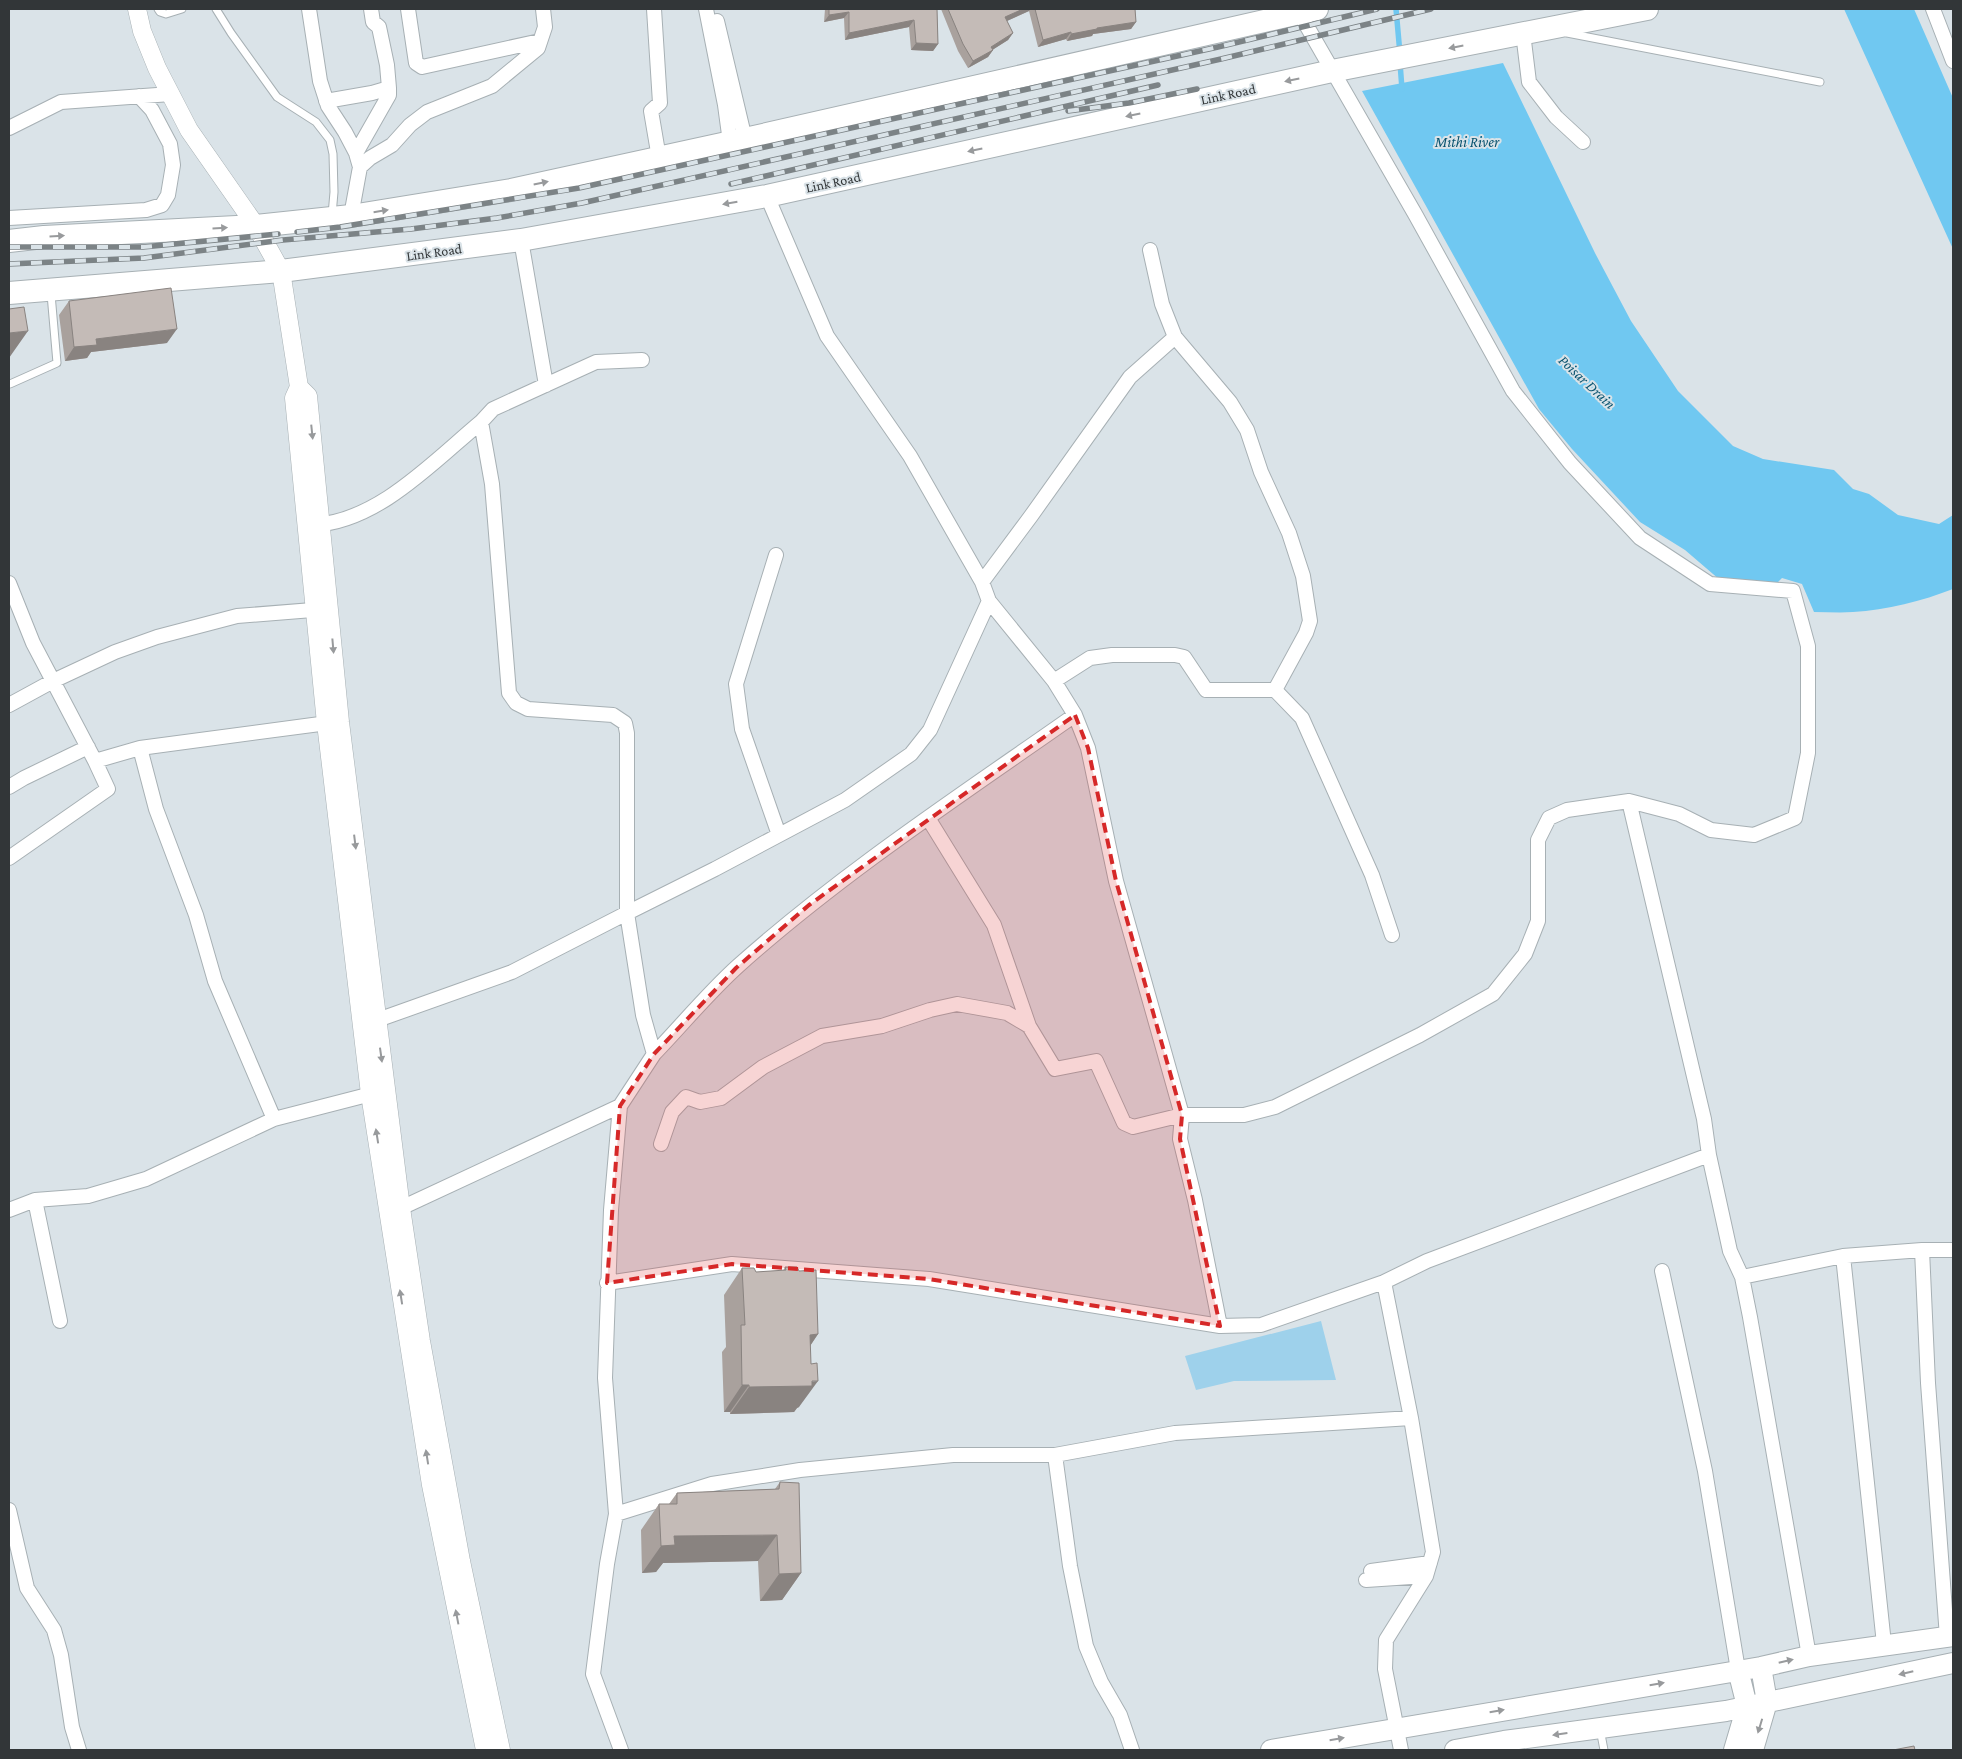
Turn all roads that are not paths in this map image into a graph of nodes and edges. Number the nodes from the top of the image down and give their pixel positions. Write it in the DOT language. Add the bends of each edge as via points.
graph roads {
  1 [pos="137,9"];
  2 [pos="158,9"];
  3 [pos="182,9"];
  4 [pos="216,9"];
  5 [pos="309,9"];
  6 [pos="371,9"];
  7 [pos="408,9"];
  8 [pos="543,9"];
  9 [pos="654,9"];
  10 [pos="706,9"];
  11 [pos="715,9"];
  12 [pos="1647,9"];
  13 [pos="1932,9"];
  14 [pos="1304,10"];
  15 [pos="1554,21"];
  16 [pos="1513,35"];
  17 [pos="540,41"];
  18 [pos="1953,61"];
  19 [pos="1336,71"];
  20 [pos="1820,82"];
  21 [pos="389,88"];
  22 [pos="171,94"];
  23 [pos="138,96"];
  24 [pos="326,101"];
  25 [pos="9,128"];
  26 [pos="737,141"];
  27 [pos="1583,142"];
  28 [pos="659,158"];
  29 [pos="358,160"];
  30 [pos="767,196"];
  31 [pos="341,216"];
  32 [pos="9,218"];
  33 [pos="256,226"];
  34 [pos="521,240"];
  35 [pos="9,241"];
  36 [pos="1150,250"];
  37 [pos="281,271"];
  38 [pos="51,291"];
  39 [pos="9,293"];
  40 [pos="1175,337"];
  41 [pos="642,360"];
  42 [pos="10,384"];
  43 [pos="546,385"];
  44 [pos="481,422"];
  45 [pos="314,524"];
  46 [pos="776,555"];
  47 [pos="982,582"];
  48 [pos="9,584"];
  49 [pos="989,601"];
  50 [pos="322,610"];
  51 [pos="53,681"];
  52 [pos="1054,681"];
  53 [pos="1275,690"];
  54 [pos="9,705"];
  55 [pos="1075,715"];
  56 [pos="333,722"];
  57 [pos="88,747"];
  58 [pos="140,748"];
  59 [pos="95,761"];
  60 [pos="9,787"];
  61 [pos="1629,801"];
  62 [pos="928,818"];
  63 [pos="779,836"];
  64 [pos="9,858"];
  65 [pos="627,913"];
  66 [pos="1392,935"];
  67 [pos="369,1023"];
  68 [pos="1029,1026"];
  69 [pos="654,1054"];
  70 [pos="378,1092"];
  71 [pos="620,1106"];
  72 [pos="1182,1115"];
  73 [pos="274,1119"];
  74 [pos="662,1144"];
  75 [pos="1708,1155"];
  76 [pos="389,1164"];
  77 [pos="35,1200"];
  78 [pos="401,1208"];
  79 [pos="9,1210"];
  80 [pos="1922,1250"];
  81 [pos="1953,1250"];
  82 [pos="1843,1256"];
  83 [pos="1662,1271"];
  84 [pos="404,1273"];
  85 [pos="1742,1277"];
  86 [pos="1384,1282"];
  87 [pos="607,1283"];
  88 [pos="60,1321"];
  89 [pos="1220,1326"];
  90 [pos="1410,1418"];
  91 [pos="1055,1455"];
  92 [pos="9,1510"];
  93 [pos="616,1514"];
  94 [pos="1428,1570"];
  95 [pos="1368,1576"];
  96 [pos="1950,1636"];
  97 [pos="1884,1644"];
  98 [pos="1809,1656"];
  99 [pos="1953,1663"];
  100 [pos="1761,1667"];
  101 [pos="1738,1670"];
  102 [pos="481,1695"];
  103 [pos="1767,1702"];
  104 [pos="1747,1706"];
  105 [pos="1600,1728"];
  106 [pos="1396,1729"];
  107 [pos="79,1750"];
  108 [pos="485,1750"];
  109 [pos="501,1750"];
  110 [pos="621,1750"];
  111 [pos="1132,1750"];
  112 [pos="1272,1750"];
  113 [pos="1401,1750"];
  114 [pos="1455,1750"];
  115 [pos="1604,1750"];
  116 [pos="1734,1750"];
  117 [pos="1753,1750"];
  1 -- 22 [label="street" via="142,31"];
  2 -- 3 [label="lane" via="166,14"];
  4 -- 31 [label="lane" via="277,97 316,122 330,140 334,192"];
  5 -- 24 [label="street"];
  6 -- 21 [label="street" via="373,22 379,27"];
  7 -- 17 [label="street" via="416,63 422,67"];
  8 -- 17 [label="street" via="545,27"];
  9 -- 28 [label="street" via="660,102 651,112"];
  10 -- 26 [label="street" via="725,105"];
  11 -- 26 [label="street"];
  12 -- 15 [label="main road, Link Road"];
  13 -- 18 [label="street"];
  14 -- 19 [label="street"];
  14 -- 26 [label="main road"];
  15 -- 16 [label="main road, Link Road"];
  15 -- 20 [label="lane"];
  16 -- 19 [label="main road, Link Road, one-way"];
  16 -- 27 [label="street" via="1529,82 1556,118"];
  17 -- 29 [label="street" via="538,48 492,86 427,112 410,125 392,146 370,158"];
  19 -- 30 [label="main road, Link Road, one-way"];
  19 -- 61 [label="street" via="1513,390 1570,462 1640,538 1710,584 1792,591 1808,646 1808,753 1795,818 1754,835 1711,830 1678,814"];
  21 -- 24 [label="street"];
  21 -- 29 [label="street"];
  22 -- 23 [label="street"];
  22 -- 33 [label="street" via="189,130"];
  23 -- 25 [label="street" via="61,102"];
  23 -- 32 [label="street" via="152,110 170,144 173,165 168,195 162,205 146,210"];
  24 -- 29 [label="street"];
  26 -- 28 [label="main road"];
  31 -- 28 [label="main road, one-way" via="511,190"];
  29 -- 31 [label="street"];
  30 -- 34 [label="main road, Link Road, one-way"];
  30 -- 47 [label="street" via="827,336 910,456"];
  31 -- 33 [label="main road"];
  35 -- 33 [label="main road, one-way"];
  33 -- 37 [label="street"];
  34 -- 37 [label="main road, Link Road"];
  34 -- 43 [label="street"];
  36 -- 40 [label="street" via="1162,304"];
  37 -- 38 [label="main road, Link Road"];
  37 -- 45 [label="street" via="299,387 294,398"];
  38 -- 39 [label="main road, Link Road"];
  38 -- 42 [label="lane" via="57,363"];
  40 -- 47 [label="street" via="1130,377"];
  40 -- 53 [label="street" via="1230,402 1246,430 1289,533 1303,576 1310,621"];
  41 -- 43 [label="street" via="596,362"];
  43 -- 44 [label="street" via="493,409"];
  44 -- 45 [label="street" via="394,496 355,515"];
  44 -- 65 [label="street" via="492,484 509,693 516,703 528,709 613,715 625,723"];
  45 -- 50 [label="street"];
  46 -- 63 [label="street" via="736,684 742,728"];
  47 -- 49 [label="street"];
  48 -- 51 [label="street" via="33,643"];
  49 -- 52 [label="street"];
  49 -- 63 [label="street" via="930,730 911,754 845,800"];
  50 -- 51 [label="street" via="237,616 157,637 115,652"];
  50 -- 56 [label="street"];
  51 -- 54 [label="street"];
  51 -- 57 [label="street"];
  52 -- 53 [label="street" via="1090,658 1112,654 1175,655 1184,657 1206,690"];
  52 -- 55 [label="street"];
  53 -- 66 [label="street" via="1302,718 1372,875"];
  55 -- 62 [label="street"];
  55 -- 72 [label="street" via="1088,748 1116,881"];
  56 -- 58 [label="street"];
  56 -- 67 [label="street"];
  57 -- 59 [label="street"];
  57 -- 60 [label="street"];
  58 -- 59 [label="street"];
  58 -- 73 [label="street" via="156,809 196,915 215,980"];
  59 -- 64 [label="street" via="108,790"];
  61 -- 72 [label="street" via="1567,810 1549,818 1538,840 1538,921 1525,954 1493,994 1420,1035 1275,1107 1244,1115"];
  61 -- 75 [label="street" via="1704,1119"];
  62 -- 68 [label="street" via="994,925"];
  62 -- 69 [label="street" via="809,905 736,968"];
  63 -- 65 [label="street"];
  65 -- 67 [label="street" via="512,972"];
  65 -- 69 [label="street"];
  67 -- 70 [label="street"];
  68 -- 72 [label="street" via="1055,1069 1096,1061 1124,1123 1133,1127"];
  68 -- 74 [label="street" via="1007,1013 957,1004 882,1026 822,1036 764,1067 721,1098 700,1102 686,1097 672,1112"];
  69 -- 71 [label="street"];
  70 -- 73 [label="street"];
  70 -- 76 [label="street"];
  71 -- 78 [label="street"];
  71 -- 87 [label="street"];
  72 -- 89 [label="street" via="1180,1139"];
  73 -- 77 [label="street" via="146,1179 88,1196"];
  75 -- 85 [label="street" via="1730,1251"];
  75 -- 86 [label="street" via="1427,1261"];
  76 -- 78 [label="street"];
  76 -- 84 [label="street"];
  77 -- 79 [label="street"];
  77 -- 88 [label="street"];
  78 -- 84 [label="street"];
  80 -- 81 [label="street"];
  80 -- 82 [label="street"];
  80 -- 96 [label="street" via="1928,1383"];
  82 -- 85 [label="street"];
  82 -- 97 [label="street"];
  83 -- 101 [label="street" via="1705,1471"];
  84 -- 102 [label="street" via="453,1562"];
  85 -- 98 [label="street"];
  86 -- 89 [label="street" via="1261,1325"];
  86 -- 90 [label="street"];
  87 -- 89 [label="street" via="732,1264 929,1279"];
  87 -- 93 [label="street" via="605,1378"];
  90 -- 91 [label="street" via="1174,1432"];
  90 -- 94 [label="street" via="1433,1552"];
  91 -- 93 [label="street" via="953,1455 800,1470 712,1484"];
  91 -- 111 [label="street" via="1070,1566 1086,1646 1100,1682 1120,1715"];
  92 -- 107 [label="street" via="26,1588 54,1630"];
  93 -- 110 [label="street" via="593,1674"];
  94 -- 95 [label="street"];
  94 -- 106 [label="street" via="1386,1640 1385,1669"];
  96 -- 97 [label="main road"];
  97 -- 98 [label="main road"];
  100 -- 98 [label="main road, one-way"];
  99 -- 103 [label="main road, one-way"];
  100 -- 101 [label="main road"];
  100 -- 103 [label="main road"];
  101 -- 104 [label="main road"];
  106 -- 101 [label="main road, one-way"];
  102 -- 108 [label="street"];
  102 -- 109 [label="street"];
  103 -- 104 [label="main road"];
  103 -- 117 [label="main road, one-way"];
  104 -- 105 [label="main road"];
  104 -- 116 [label="main road"];
  105 -- 114 [label="main road, one-way"];
  105 -- 115 [label="lane"];
  112 -- 106 [label="main road, one-way"];
  106 -- 113 [label="street"];
}
